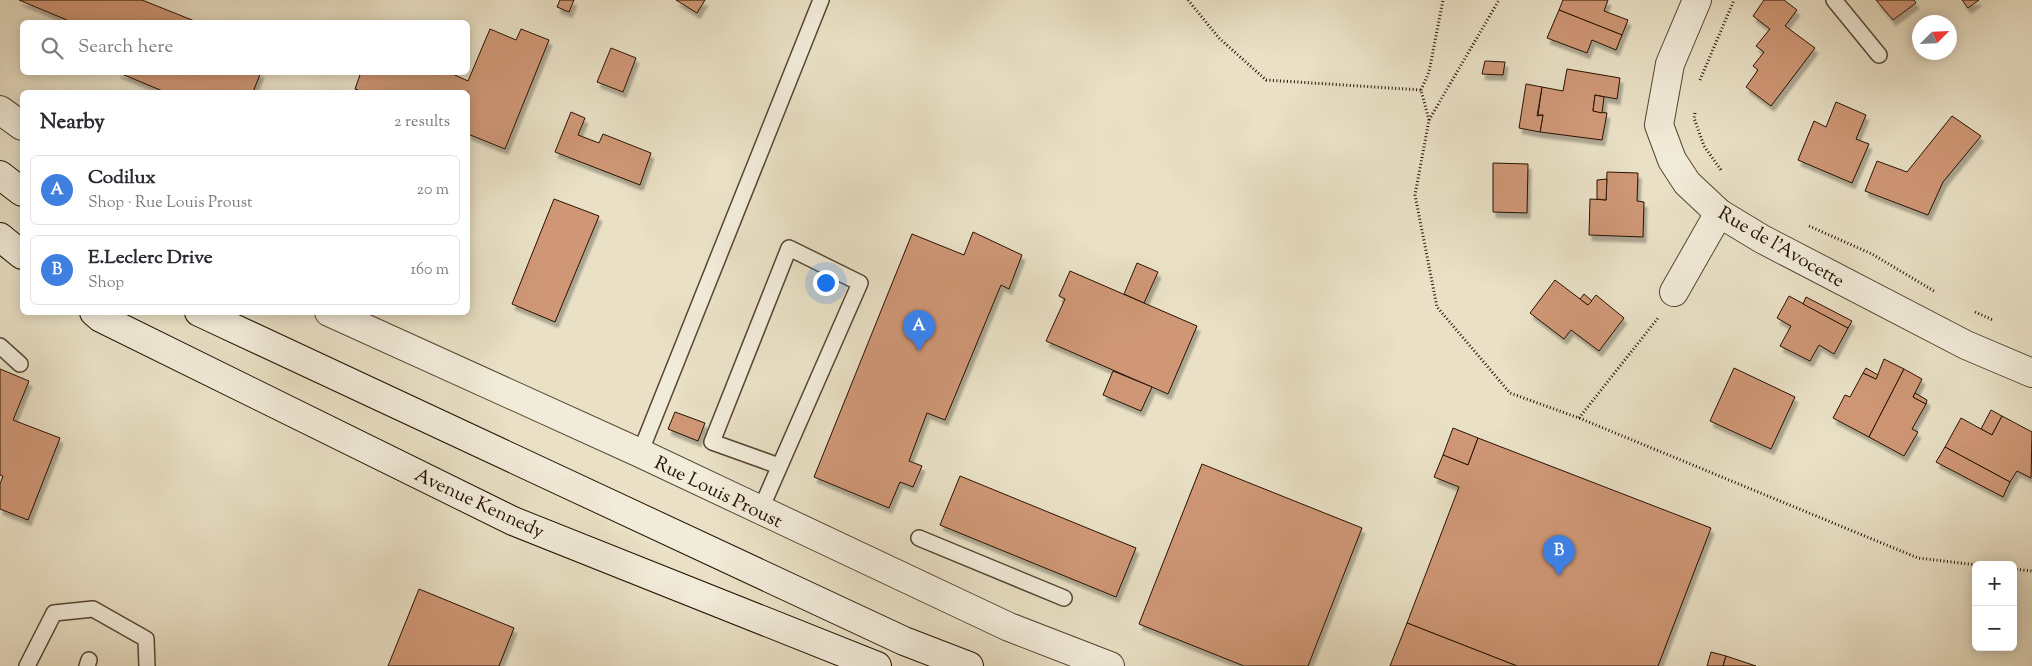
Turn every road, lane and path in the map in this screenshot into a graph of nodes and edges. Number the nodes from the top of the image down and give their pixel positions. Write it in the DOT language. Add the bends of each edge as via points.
graph roads {
  1 [pos="821,0"];
  2 [pos="1188,0"];
  3 [pos="1443,0"];
  4 [pos="1499,0"];
  5 [pos="1697,0"];
  6 [pos="1734,0"];
  7 [pos="1834,0"];
  8 [pos="1879,55"];
  9 [pos="1700,81"];
  10 [pos="1421,90"];
  11 [pos="1695,108"];
  12 [pos="0,110"];
  13 [pos="1429,120"];
  14 [pos="20,125"];
  15 [pos="1724,173"];
  16 [pos="0,176"];
  17 [pos="20,191"];
  18 [pos="1719,213"];
  19 [pos="1803,223"];
  20 [pos="0,237"];
  21 [pos="20,253"];
  22 [pos="1674,292"];
  23 [pos="1939,294"];
  24 [pos="1973,311"];
  25 [pos="98,315"];
  26 [pos="205,315"];
  27 [pos="336,315"];
  28 [pos="1998,322"];
  29 [pos="0,346"];
  30 [pos="20,364"];
  31 [pos="2032,373"];
  32 [pos="1579,418"];
  33 [pos="640,453"];
  34 [pos="779,466"];
  35 [pos="760,511"];
  36 [pos="919,538"];
  37 [pos="1972,564"];
  38 [pos="2017,569"];
  39 [pos="2032,571"];
  40 [pos="1064,598"];
  41 [pos="27,666"];
  42 [pos="147,666"];
  43 [pos="877,666"];
  44 [pos="969,666"];
  45 [pos="1110,666"];
  1 -- 33 [label="lane"];
  2 -- 10 [label="path" via="1220,38 1266,80"];
  3 -- 10 [label="path" via="1429,72"];
  4 -- 13 [label="path"];
  5 -- 18 [label="main road, Rue de l'Avocette" via="1670,64 1659,125 1672,160 1686,184"];
  6 -- 9 [label="path"];
  7 -- 8 [label="lane"];
  10 -- 13 [label="path"];
  11 -- 15 [label="path" via="1694,118 1704,146"];
  12 -- 14 [label="main road"];
  13 -- 32 [label="path" via="1415,195 1437,307 1510,393"];
  16 -- 17 [label="main road"];
  18 -- 22 [label="main road"];
  18 -- 31 [label="main road, Rue de l'Avocette" via="1762,239 1966,346"];
  19 -- 23 [label="path" via="1872,254"];
  20 -- 21 [label="main road"];
  22 -- 32 [label="path" via="1670,303"];
  24 -- 28 [label="path"];
  25 -- 43 [label="main road, Avenue Kennedy" via="513,520"];
  26 -- 44 [label="main road" via="904,641"];
  27 -- 33 [label="main road, Rue Louis Proust"];
  29 -- 30 [label="lane"];
  32 -- 37 [label="path" via="1918,558"];
  33 -- 35 [label="main road, Rue Louis Proust"];
  34 -- 34 [label="lane" via="860,283 789,248 712,442"];
  34 -- 35 [label="lane"];
  35 -- 45 [label="main road, Rue Louis Proust" via="1010,627"];
  36 -- 40 [label="lane"];
  38 -- 39 [label="path"];
  41 -- 42 [label="lane" via="54,613 93,609 146,639"];
}
